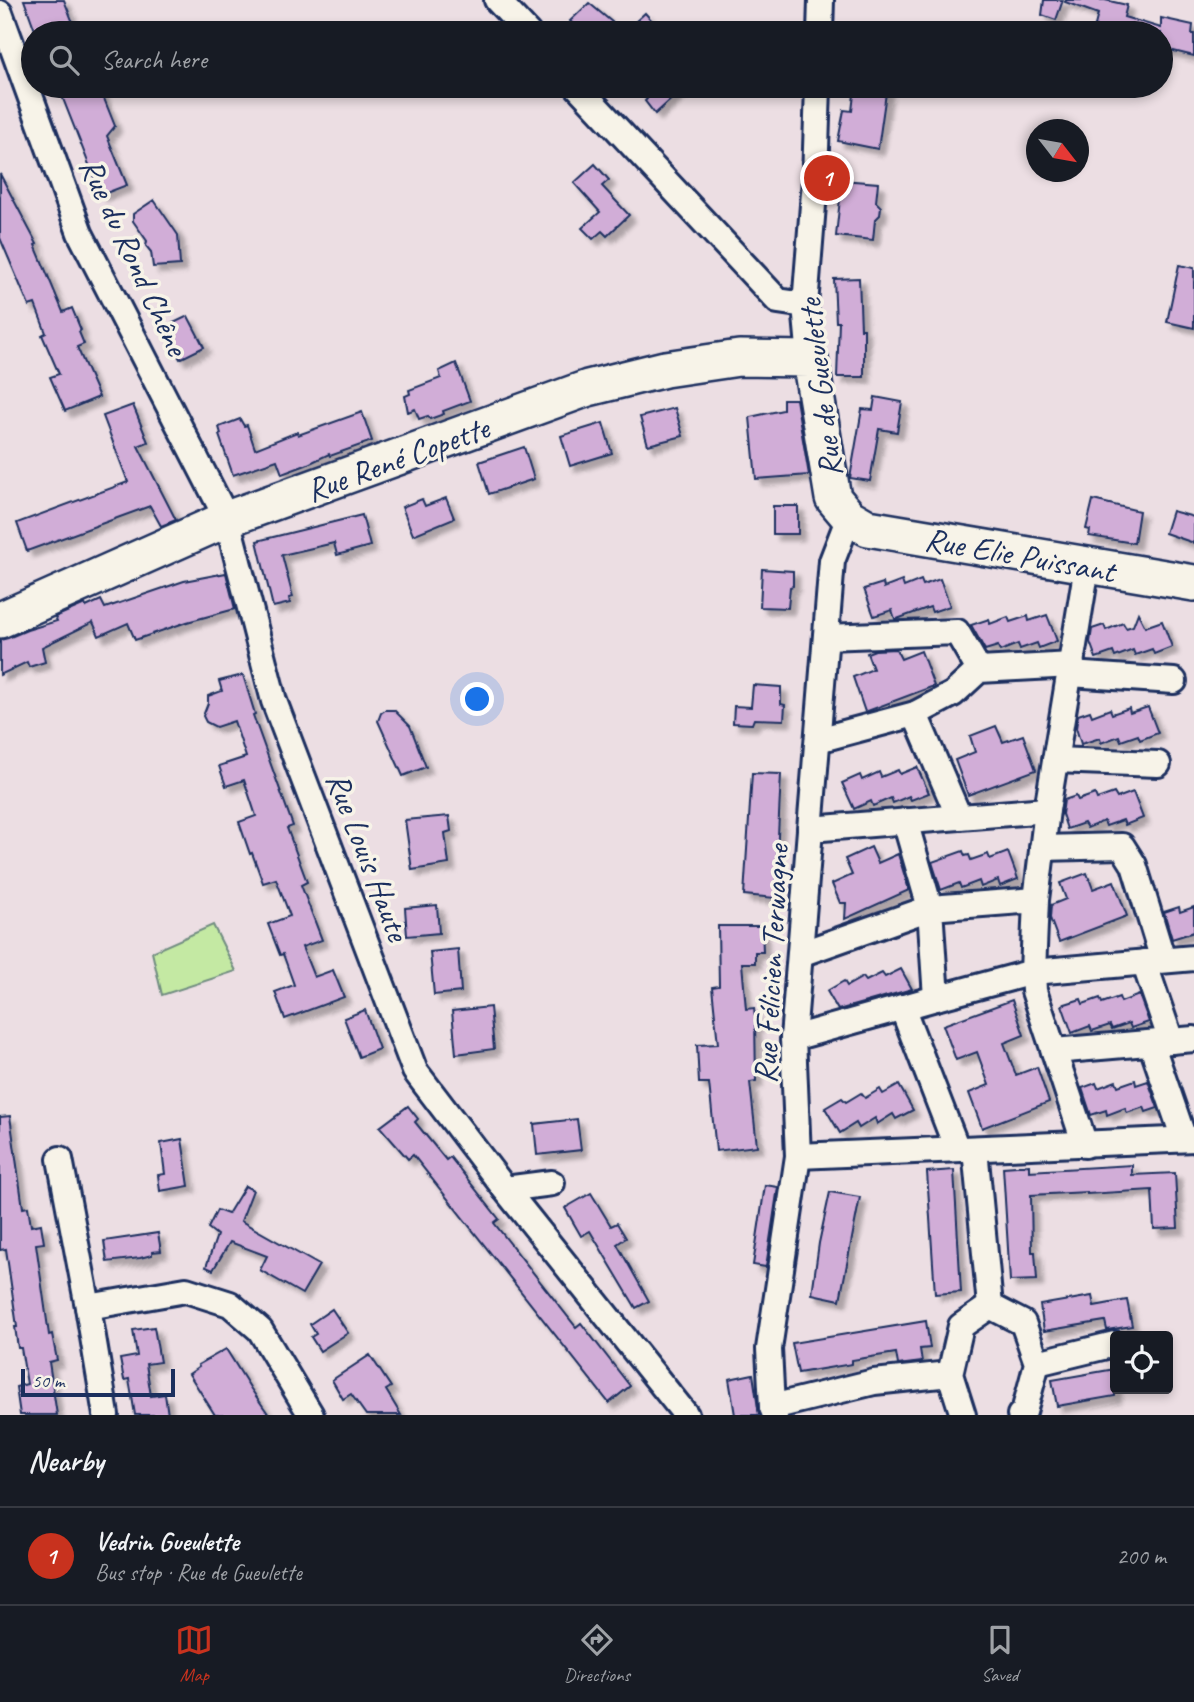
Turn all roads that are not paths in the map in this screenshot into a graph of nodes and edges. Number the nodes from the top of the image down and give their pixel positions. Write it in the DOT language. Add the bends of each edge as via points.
graph roads {
  1 [pos="497,0"];
  2 [pos="821,0"];
  3 [pos="0,13"];
  4 [pos="517,21"];
  5 [pos="820,21"];
  6 [pos="21,71"];
  7 [pos="31,98"];
  8 [pos="589,98"];
  9 [pos="818,98"];
  10 [pos="805,305"];
  11 [pos="810,359"];
  12 [pos="849,517"];
  13 [pos="227,519"];
  14 [pos="1087,566"];
  15 [pos="1194,583"];
  16 [pos="0,620"];
  17 [pos="826,637"];
  18 [pos="1071,669"];
  19 [pos="979,670"];
  20 [pos="1174,681"];
  21 [pos="915,713"];
  22 [pos="818,740"];
  23 [pos="1055,760"];
  24 [pos="1158,764"];
  25 [pos="1047,810"];
  26 [pos="959,817"];
  27 [pos="905,821"];
  28 [pos="810,829"];
  29 [pos="1042,848"];
  30 [pos="1037,900"];
  31 [pos="930,908"];
  32 [pos="800,954"];
  33 [pos="1194,958"];
  34 [pos="1153,961"];
  35 [pos="1033,972"];
  36 [pos="936,998"];
  37 [pos="902,1007"];
  38 [pos="793,1038"];
  39 [pos="1172,1041"];
  40 [pos="1054,1051"];
  41 [pos="1189,1139"];
  42 [pos="1085,1144"];
  43 [pos="966,1149"];
  44 [pos="798,1156"];
  45 [pos="60,1159"];
  46 [pos="552,1183"];
  47 [pos="505,1189"];
  48 [pos="990,1306"];
  49 [pos="88,1307"];
  50 [pos="1110,1345"];
  51 [pos="1037,1363"];
  52 [pos="950,1374"];
  53 [pos="774,1411"];
  54 [pos="106,1415"];
  55 [pos="311,1415"];
  56 [pos="686,1415"];
  57 [pos="963,1415"];
  58 [pos="1020,1415"];
  1 -- 4 [label="street"];
  2 -- 5 [label="street"];
  3 -- 6 [label="street, Rue du Rond Chêne"];
  7 -- 13 [label="street, Rue du Rond Chêne" via="80,233"];
  8 -- 10 [label="street" via="778,301"];
  9 -- 10 [label="street, Rue de Gueulette"];
  10 -- 11 [label="street, Rue de Gueulette"];
  11 -- 12 [label="street, Rue de Gueulette" via="833,498"];
  11 -- 13 [label="street, Rue René Copette" via="739,358 664,369 588,388"];
  12 -- 14 [label="street, Rue Elie Puissant" via="868,528"];
  12 -- 17 [label="street, Rue Félicien Terwagne" via="832,561"];
  13 -- 16 [label="street, Rue René Copette"];
  13 -- 47 [label="street, Rue Louis Haute" via="274,701 415,1071"];
  14 -- 15 [label="street, Rue Elie Puissant"];
  14 -- 18 [label="street"];
  17 -- 19 [label="street" via="957,632"];
  17 -- 22 [label="street, Rue Félicien Terwagne"];
  18 -- 19 [label="street"];
  18 -- 20 [label="street"];
  18 -- 23 [label="street"];
  19 -- 21 [label="street" via="953,694"];
  21 -- 22 [label="street"];
  21 -- 26 [label="street"];
  22 -- 28 [label="street, Rue Félicien Terwagne"];
  23 -- 24 [label="street"];
  23 -- 25 [label="street"];
  25 -- 26 [label="street"];
  25 -- 29 [label="street"];
  26 -- 27 [label="street"];
  27 -- 28 [label="street"];
  27 -- 31 [label="street"];
  28 -- 32 [label="street, Rue Félicien Terwagne"];
  29 -- 30 [label="street"];
  29 -- 34 [label="street" via="1122,846 1134,865"];
  30 -- 31 [label="street"];
  30 -- 35 [label="street"];
  31 -- 32 [label="street"];
  31 -- 36 [label="street"];
  32 -- 38 [label="street, Rue Félicien Terwagne"];
  33 -- 34 [label="street"];
  34 -- 35 [label="street"];
  34 -- 39 [label="street"];
  35 -- 36 [label="street"];
  35 -- 40 [label="street" via="1034,991"];
  36 -- 37 [label="street"];
  37 -- 38 [label="street"];
  37 -- 43 [label="street"];
  38 -- 44 [label="street, Rue Félicien Terwagne"];
  39 -- 40 [label="street"];
  39 -- 41 [label="street"];
  40 -- 42 [label="street"];
  41 -- 42 [label="street"];
  42 -- 43 [label="street"];
  43 -- 44 [label="street"];
  43 -- 48 [label="street"];
  44 -- 53 [label="street, Rue Félicien Terwagne" via="769,1349"];
  45 -- 49 [label="street"];
  46 -- 47 [label="street"];
  47 -- 56 [label="street, Rue Louis Haute"];
  48 -- 51 [label="street" via="1023,1323"];
  48 -- 52 [label="street" via="961,1326"];
  49 -- 54 [label="street"];
  49 -- 55 [label="street" via="186,1290 230,1304 260,1330"];
  50 -- 51 [label="street"];
  51 -- 58 [label="street"];
  52 -- 53 [label="street" via="874,1382"];
  52 -- 57 [label="street"];
}
